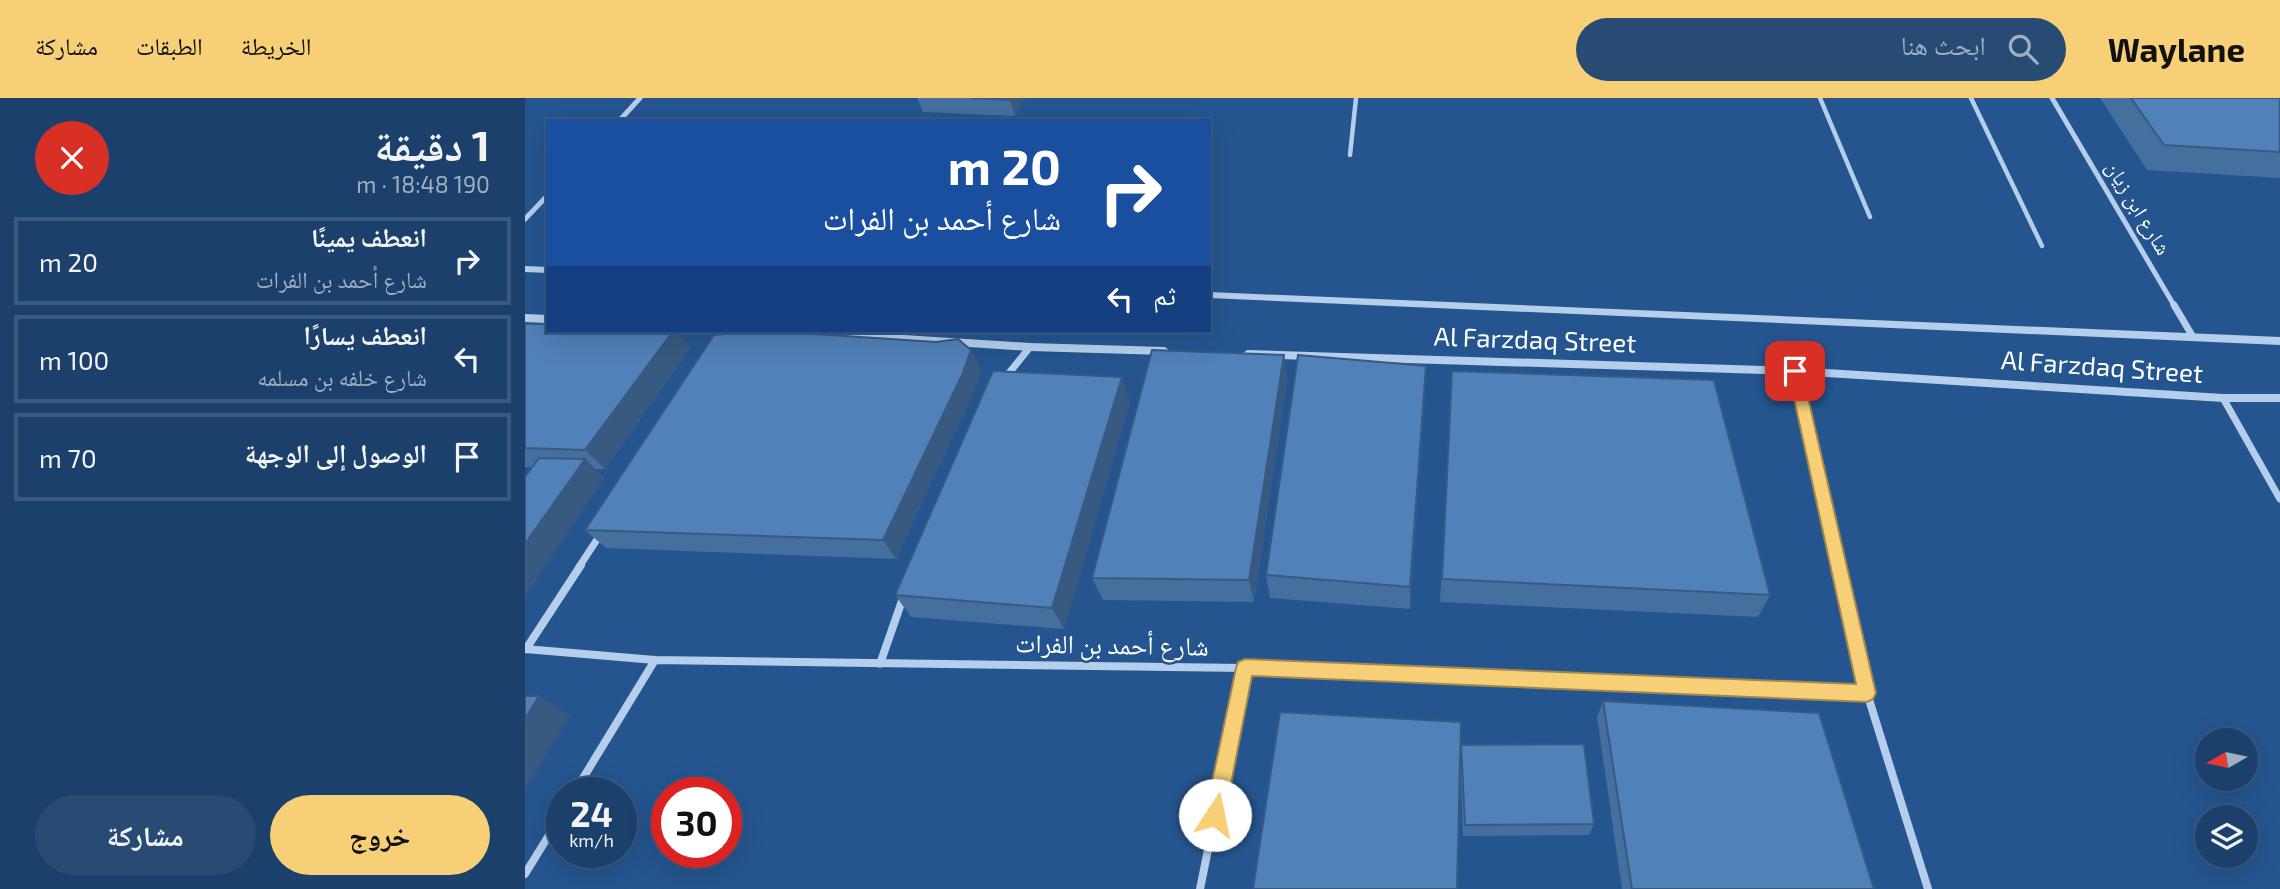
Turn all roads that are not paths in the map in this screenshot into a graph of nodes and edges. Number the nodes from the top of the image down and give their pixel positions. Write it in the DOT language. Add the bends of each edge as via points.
graph roads {
  1 [pos="641,98"];
  2 [pos="1356,98"];
  3 [pos="1820,98"];
  4 [pos="1971,98"];
  5 [pos="2052,98"];
  6 [pos="621,119"];
  7 [pos="1350,155"];
  8 [pos="546,197"];
  9 [pos="1870,217"];
  10 [pos="525,219"];
  11 [pos="2042,246"];
  12 [pos="525,269"];
  13 [pos="546,270"];
  14 [pos="1211,295"];
  15 [pos="525,318"];
  16 [pos="546,319"];
  17 [pos="818,333"];
  18 [pos="2193,337"];
  19 [pos="2280,341"];
  20 [pos="1030,347"];
  21 [pos="1183,352"];
  22 [pos="1239,354"];
  23 [pos="1795,371"];
  24 [pos="999,391"];
  25 [pos="2223,398"];
  26 [pos="2280,398"];
  27 [pos="2280,499"];
  28 [pos="607,524"];
  29 [pos="909,580"];
  30 [pos="525,649"];
  31 [pos="655,660"];
  32 [pos="880,664"];
  33 [pos="1245,668"];
  34 [pos="1867,693"];
  35 [pos="584,777"];
  36 [pos="546,840"];
  37 [pos="525,874"];
  38 [pos="1200,889"];
  39 [pos="1929,889"];
  1 -- 6 [label="street"];
  2 -- 7 [label="lane"];
  3 -- 9 [label="lane"];
  4 -- 11 [label="lane"];
  5 -- 18 [label="street, شارع ابن زيان"];
  8 -- 10 [label="street"];
  12 -- 13 [label="street"];
  14 -- 18 [label="street, Al Farzdaq Street"];
  15 -- 16 [label="street"];
  17 -- 20 [label="street"];
  18 -- 19 [label="street, Al Farzdaq Street"];
  20 -- 21 [label="street"];
  20 -- 24 [label="street"];
  22 -- 23 [label="street, Al Farzdaq Street"];
  23 -- 25 [label="street, Al Farzdaq Street"];
  23 -- 34 [label="street"];
  25 -- 26 [label="street, Al Farzdaq Street"];
  25 -- 27 [label="street"];
  28 -- 30 [label="street"];
  29 -- 32 [label="street"];
  30 -- 31 [label="street, شارع أحمد بن الفرات"];
  31 -- 32 [label="street, شارع أحمد بن الفرات"];
  31 -- 35 [label="street"];
  32 -- 33 [label="street, شارع أحمد بن الفرات"];
  33 -- 34 [label="street, شارع أحمد بن الفرات"];
  33 -- 38 [label="street"];
  34 -- 39 [label="street"];
  36 -- 37 [label="street"];
}
